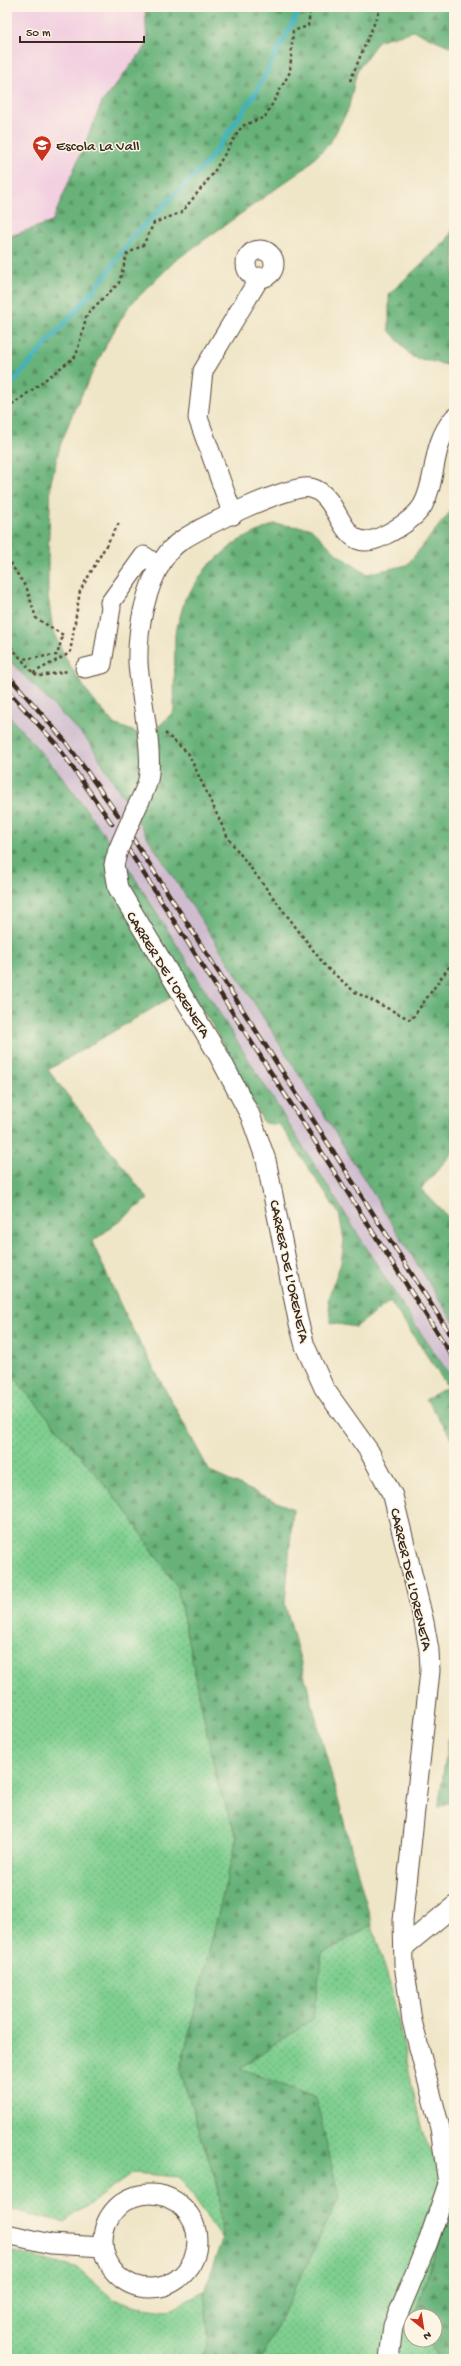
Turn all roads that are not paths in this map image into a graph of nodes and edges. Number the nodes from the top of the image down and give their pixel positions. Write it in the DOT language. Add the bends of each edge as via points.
graph roads {
  1 [pos="260,277"];
  2 [pos="454,418"];
  3 [pos="234,515"];
  4 [pos="159,567"];
  5 [pos="85,668"];
  6 [pos="454,1906"];
  7 [pos="404,1947"];
  8 [pos="451,2181"];
  9 [pos="7,2234"];
  10 [pos="103,2247"];
  11 [pos="389,2359"];
  1 -- 3 [label="street" via="203,371 198,418"];
  2 -- 3 [label="street" via="435,454 428,492 422,506 406,522 382,537 366,541 351,535 328,499 311,488 292,490"];
  3 -- 4 [label="street" via="181,541"];
  4 -- 5 [label="street" via="144,556 110,603 112,607 102,664"];
  4 -- 7 [label="street, CARRER DE L'ORENETA, bridge" via="146,599 139,642 138,662 148,778 118,850 114,865 118,888 220,1056 250,1115 266,1160 305,1346 324,1388 383,1475 399,1516 430,1650 430,1671 403,1921"];
  6 -- 7 [label="street"];
  7 -- 8 [label="street, CARRER DE L'ORENETA" via="412,2021"];
  8 -- 11 [label="street, CARRER DE L'ORENETA" via="393,2326"];
  9 -- 10 [label="street" via="51,2244"];
  10 -- 10 [label="street" via="109,2265 120,2278 138,2287 151,2289 174,2282 188,2270 196,2253 198,2235 192,2217 179,2203 162,2195 145,2194 127,2200 111,2214 104,2229"];
}
